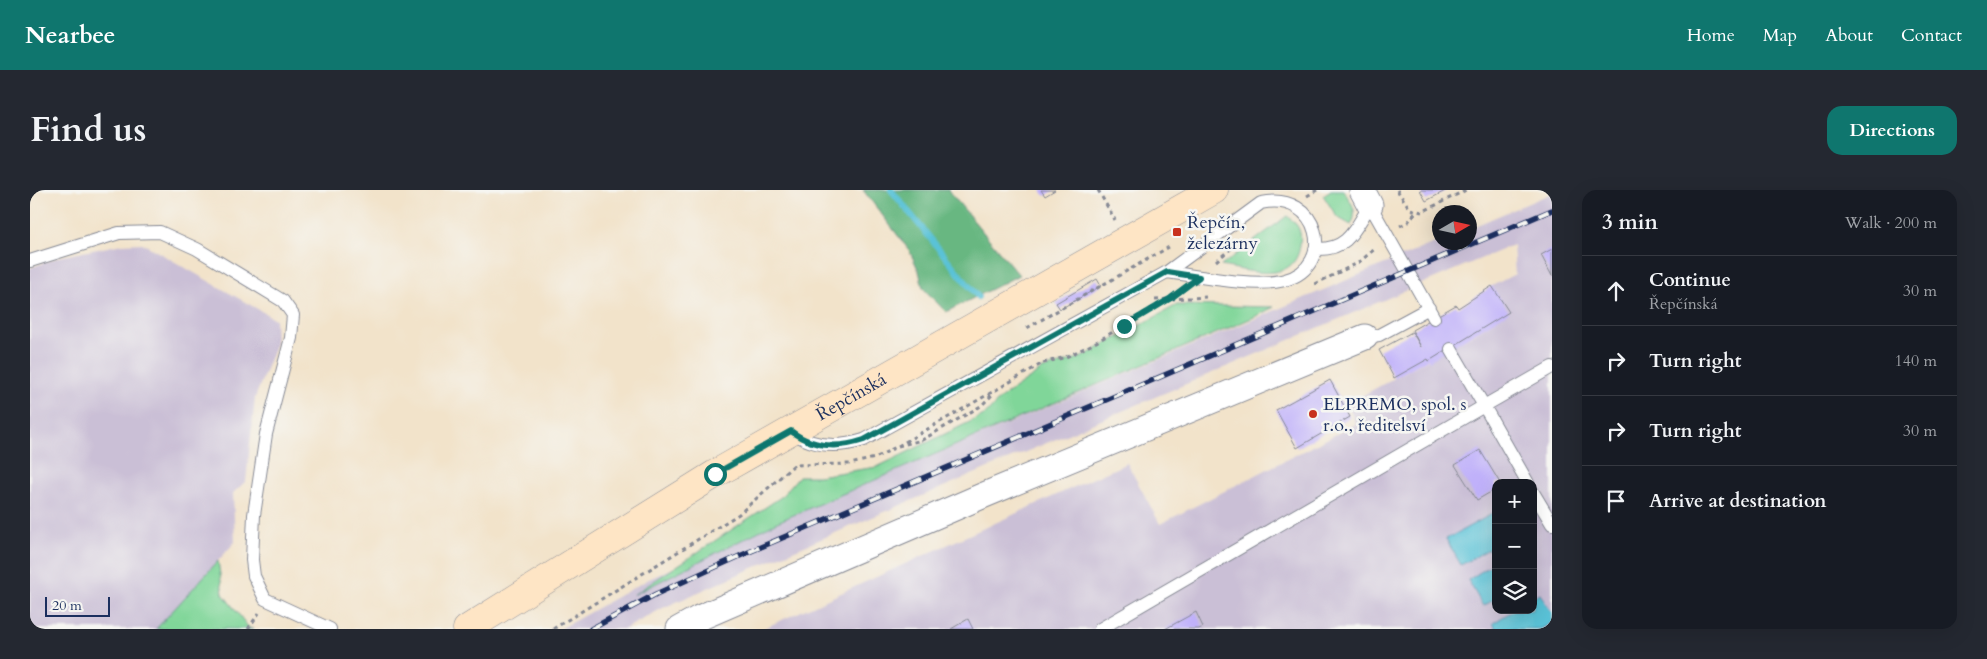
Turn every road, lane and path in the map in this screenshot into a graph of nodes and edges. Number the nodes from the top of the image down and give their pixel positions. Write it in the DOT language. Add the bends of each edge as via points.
graph roads {
  1 [pos="1099,190"];
  2 [pos="1317,190"];
  3 [pos="1398,190"];
  4 [pos="1466,190"];
  5 [pos="1211,191"];
  6 [pos="1366,197"];
  7 [pos="1293,203"];
  8 [pos="1416,212"];
  9 [pos="1386,233"];
  10 [pos="1126,239"];
  11 [pos="1237,244"];
  12 [pos="1315,249"];
  13 [pos="30,261"];
  14 [pos="1167,272"];
  15 [pos="1199,277"];
  16 [pos="1316,284"];
  17 [pos="1366,337"];
  18 [pos="1451,349"];
  19 [pos="1552,367"];
  20 [pos="996,391"];
  21 [pos="1484,406"];
  22 [pos="791,431"];
  23 [pos="783,474"];
  24 [pos="1526,479"];
  25 [pos="1537,499"];
  26 [pos="1552,524"];
  27 [pos="330,629"];
  28 [pos="467,629"];
  29 [pos="553,629"];
  30 [pos="679,629"];
  31 [pos="1100,629"];
  1 -- 10 [label="path"];
  2 -- 7 [label="path"];
  3 -- 8 [label="path" via="1410,209"];
  4 -- 8 [label="path" via="1429,210"];
  5 -- 10 [label="street, Řepčínská"];
  6 -- 9 [label="lane"];
  6 -- 12 [label="lane" via="1352,235 1340,246 1328,250"];
  7 -- 12 [label="lane" via="1309,215 1316,235"];
  7 -- 14 [label="lane" via="1275,200 1252,208"];
  8 -- 9 [label="path" via="1408,222"];
  9 -- 16 [label="path" via="1375,249 1358,263"];
  9 -- 17 [label="lane" via="1431,313 1379,335"];
  10 -- 22 [label="street, Řepčínská"];
  11 -- 15 [label="path"];
  12 -- 15 [label="lane" via="1303,271 1285,280 1260,282"];
  13 -- 27 [label="lane" via="118,233 160,232 197,249 283,301 293,315 291,338 266,434 254,516 254,576 265,599"];
  14 -- 15 [label="lane"];
  14 -- 22 [label="lane" via="864,440 851,444 820,445 807,442"];
  15 -- 20 [label="path" via="1171,298 1093,344 1066,357 1042,363"];
  17 -- 30 [label="street" via="963,504"];
  18 -- 21 [label="lane"];
  19 -- 21 [label="lane"];
  20 -- 20 [label="path" via="898,446 922,440 972,412"];
  21 -- 24 [label="lane"];
  21 -- 31 [label="lane"];
  22 -- 28 [label="street, Řepčínská" via="633,523"];
  23 -- 29 [label="path" via="739,514"];
  25 -- 26 [label="lane"];
}
